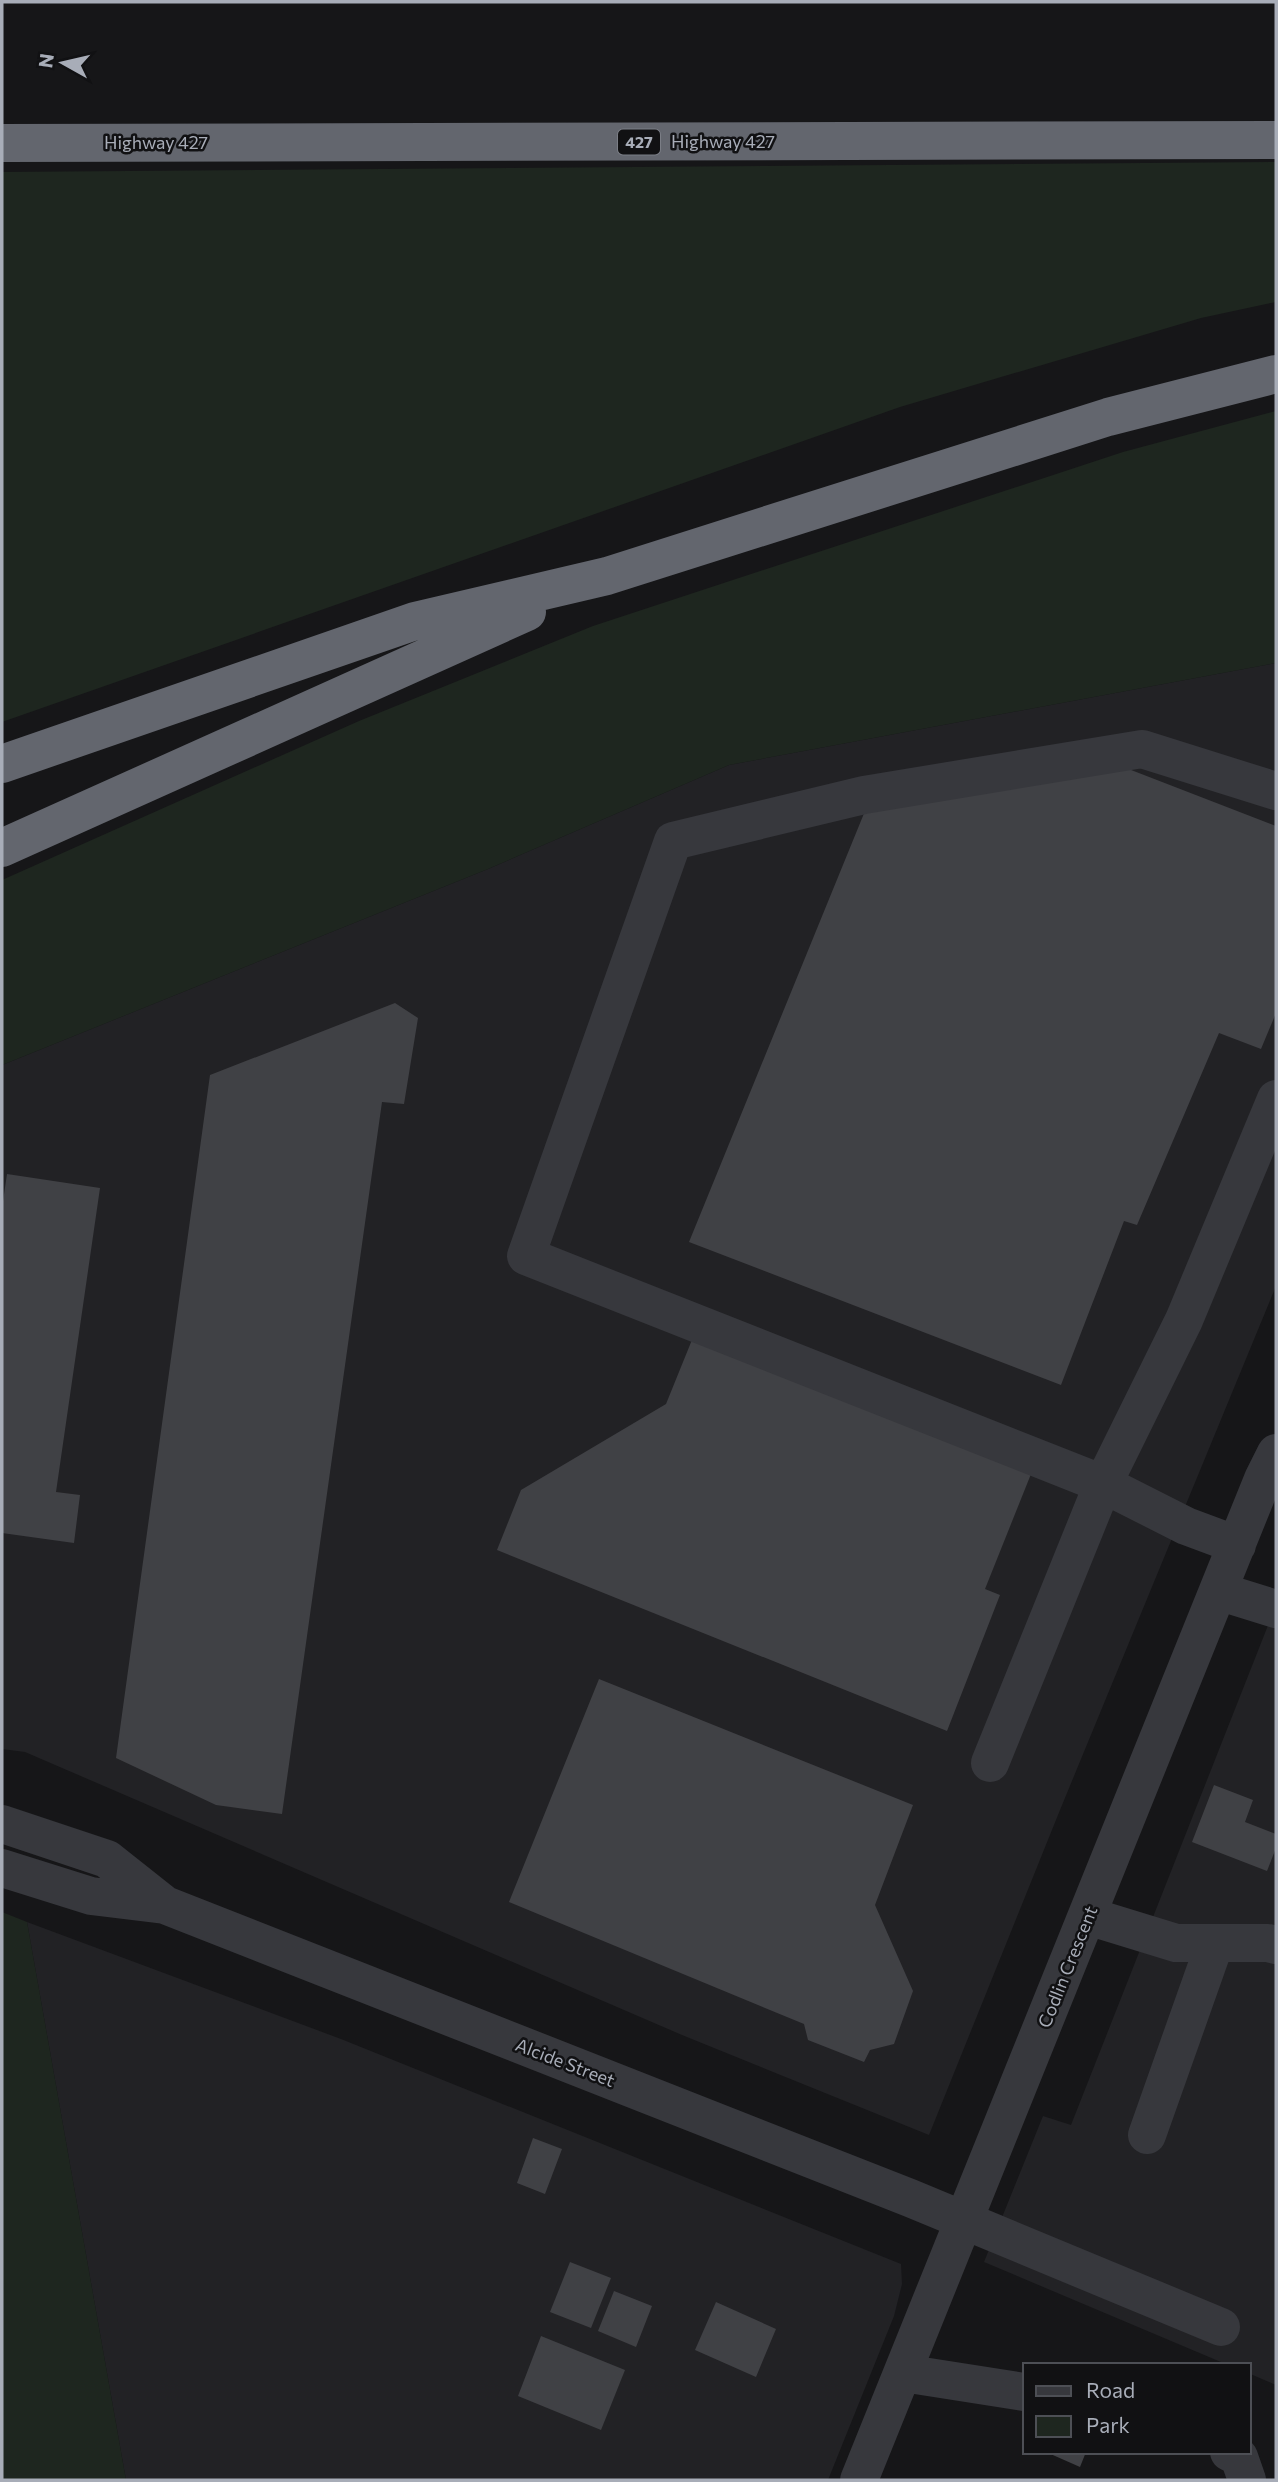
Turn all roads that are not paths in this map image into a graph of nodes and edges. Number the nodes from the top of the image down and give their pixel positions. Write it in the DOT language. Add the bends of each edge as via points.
graph roads {
  1 [pos="1276,140"];
  2 [pos="2,143"];
  3 [pos="1276,374"];
  4 [pos="607,576"];
  5 [pos="2,764"];
  6 [pos="1276,791"];
  7 [pos="2,848"];
  8 [pos="1276,1099"];
  9 [pos="1276,1454"];
  10 [pos="1103,1484"];
  11 [pos="1237,1545"];
  12 [pos="1218,1591"];
  13 [pos="1276,1609"];
  14 [pos="990,1763"];
  15 [pos="2,1824"];
  16 [pos="2,1868"];
  17 [pos="165,1905"];
  18 [pos="1088,1916"];
  19 [pos="1215,1943"];
  20 [pos="1276,1945"];
  21 [pos="1147,2134"];
  22 [pos="965,2221"];
  23 [pos="1222,2327"];
  24 [pos="903,2373"];
  25 [pos="1023,2392"];
  26 [pos="1232,2454"];
  27 [pos="859,2480"];
  28 [pos="1247,2480"];
  1 -- 2 [label="highway, Highway 427 / 427"];
  3 -- 4 [label="highway" via="1108,417"];
  4 -- 5 [label="highway" via="415,621"];
  4 -- 7 [label="highway"];
  6 -- 10 [label="street" via="1142,749 864,795 674,841 526,1256"];
  8 -- 10 [label="street" via="1184,1320"];
  9 -- 11 [label="street, Codlin Crescent"];
  10 -- 11 [label="street"];
  10 -- 14 [label="street"];
  11 -- 12 [label="street, Codlin Crescent"];
  12 -- 13 [label="street"];
  12 -- 18 [label="street, Codlin Crescent"];
  15 -- 17 [label="street, Alcide Street" via="107,1859"];
  16 -- 17 [label="street, Alcide Street" via="90,1896"];
  17 -- 22 [label="street, Alcide Street"];
  18 -- 19 [label="street" via="1176,1942"];
  18 -- 22 [label="street, Codlin Crescent"];
  19 -- 20 [label="street"];
  19 -- 21 [label="street"];
  22 -- 23 [label="street, Alcide Street"];
  22 -- 24 [label="street, Codlin Crescent"];
  24 -- 25 [label="street"];
  24 -- 27 [label="street, Codlin Crescent"];
  26 -- 28 [label="street" via="1239,2458"];
}
